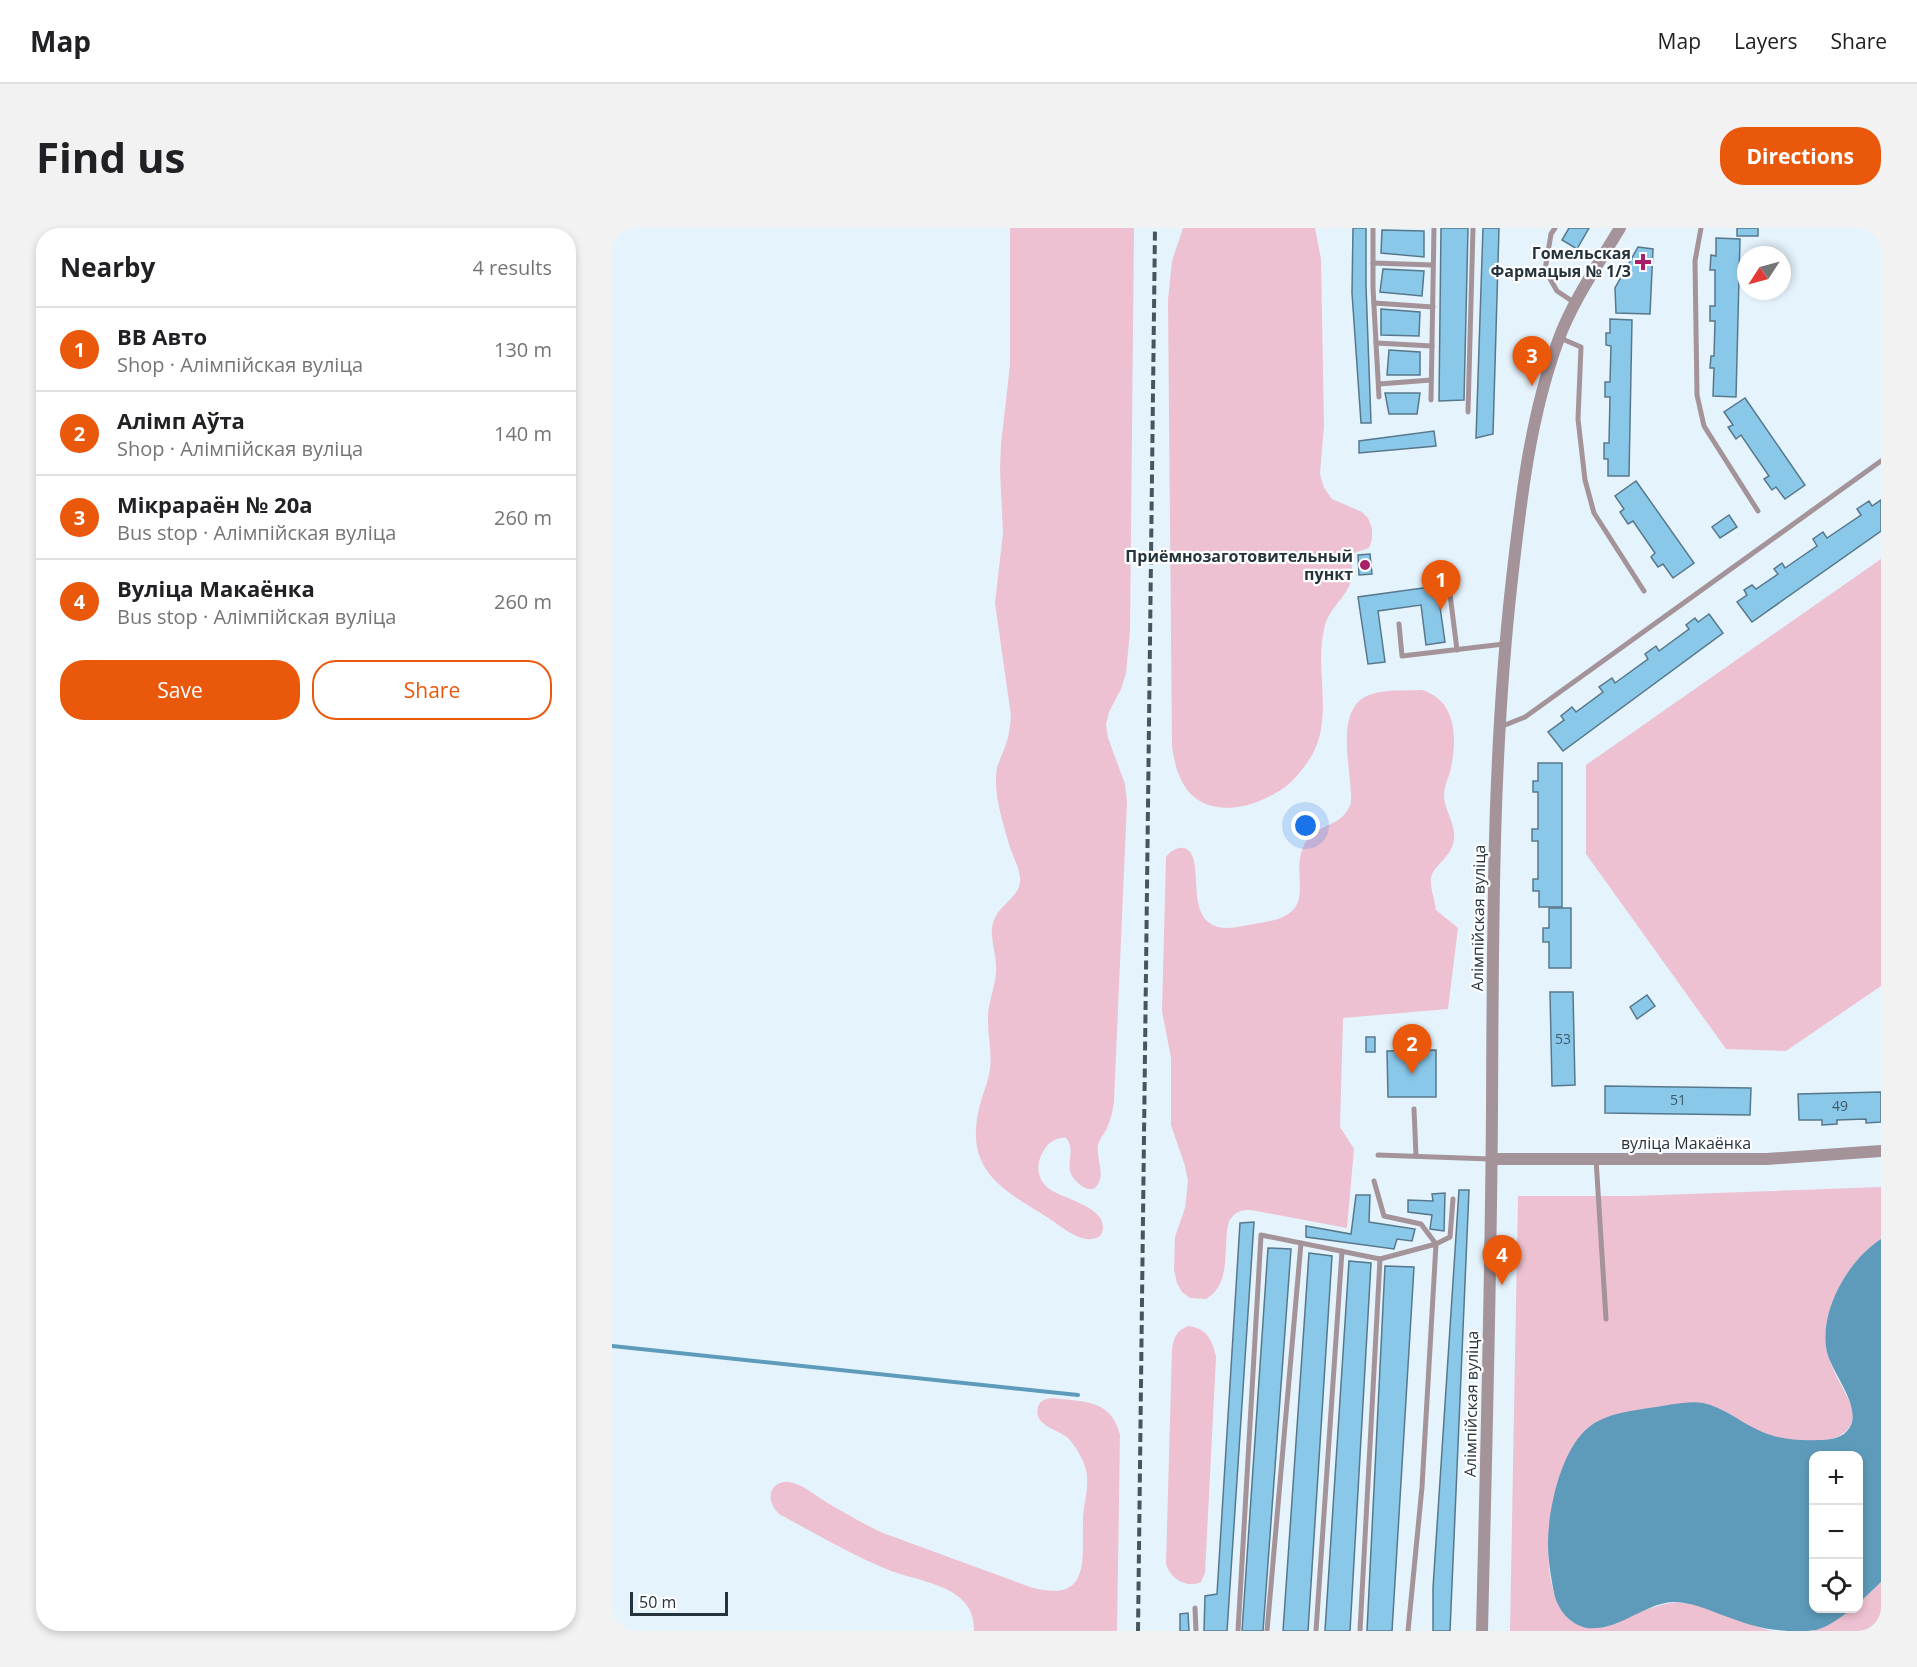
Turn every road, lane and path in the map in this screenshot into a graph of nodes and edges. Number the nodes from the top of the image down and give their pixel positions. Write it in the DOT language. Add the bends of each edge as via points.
graph roads {
  1 [pos="1373,228"];
  2 [pos="1434,228"];
  3 [pos="1473,228"];
  4 [pos="1556,228"];
  5 [pos="1620,228"];
  6 [pos="1701,228"];
  7 [pos="1373,263"];
  8 [pos="1433,265"];
  9 [pos="1374,303"];
  10 [pos="1576,304"];
  11 [pos="1433,307"];
  12 [pos="1559,337"];
  13 [pos="1376,344"];
  14 [pos="1432,345"];
  15 [pos="1431,380"];
  16 [pos="1378,384"];
  17 [pos="1379,398"];
  18 [pos="1431,400"];
  19 [pos="1468,412"];
  20 [pos="1881,461"];
  21 [pos="1758,511"];
  22 [pos="1644,591"];
  23 [pos="1450,594"];
  24 [pos="1399,624"];
  25 [pos="1504,644"];
  26 [pos="1457,650"];
  27 [pos="1498,728"];
  28 [pos="1414,1109"];
  29 [pos="1881,1151"];
  30 [pos="1378,1155"];
  31 [pos="1416,1156"];
  32 [pos="1491,1159"];
  33 [pos="1596,1159"];
  34 [pos="1374,1181"];
  35 [pos="1453,1199"];
  36 [pos="1301,1243"];
  37 [pos="1436,1244"];
  38 [pos="1342,1251"];
  39 [pos="1380,1259"];
  40 [pos="1606,1318"];
  41 [pos="1195,1608"];
  42 [pos="1196,1631"];
  43 [pos="1238,1631"];
  44 [pos="1267,1631"];
  45 [pos="1316,1631"];
  46 [pos="1360,1631"];
  47 [pos="1408,1631"];
  48 [pos="1482,1631"];
  1 -- 7 [label="lane"];
  2 -- 8 [label="lane"];
  3 -- 19 [label="lane"];
  4 -- 10 [label="lane" via="1551,234 1545,270 1557,291"];
  5 -- 10 [label="street, Алімпійская вуліца"];
  6 -- 21 [label="lane" via="1695,261 1697,394 1704,426"];
  7 -- 8 [label="lane"];
  7 -- 9 [label="lane"];
  8 -- 11 [label="lane"];
  9 -- 11 [label="lane"];
  9 -- 13 [label="lane"];
  10 -- 12 [label="street, Алімпійская вуліца"];
  11 -- 14 [label="lane"];
  12 -- 22 [label="lane" via="1581,347 1578,419 1585,480 1594,513"];
  12 -- 25 [label="street, Алімпійская вуліца" via="1522,487"];
  13 -- 14 [label="lane"];
  13 -- 16 [label="lane"];
  14 -- 15 [label="lane"];
  15 -- 16 [label="lane"];
  15 -- 18 [label="lane"];
  16 -- 17 [label="lane"];
  20 -- 27 [label="lane" via="1525,717"];
  23 -- 26 [label="lane"];
  24 -- 26 [label="lane" via="1402,656"];
  25 -- 26 [label="lane"];
  25 -- 27 [label="street, Алімпійская вуліца"];
  27 -- 32 [label="street, Алімпійская вуліца"];
  28 -- 31 [label="lane"];
  29 -- 33 [label="street, вуліца Макаёнка" via="1767,1159"];
  30 -- 31 [label="lane"];
  31 -- 32 [label="lane"];
  32 -- 33 [label="street, вуліца Макаёнка"];
  32 -- 48 [label="street, Алімпійская вуліца"];
  33 -- 40 [label="lane"];
  34 -- 37 [label="lane" via="1384,1216 1421,1224"];
  35 -- 37 [label="lane" via="1450,1237"];
  36 -- 38 [label="lane"];
  36 -- 43 [label="lane" via="1261,1235"];
  36 -- 44 [label="lane"];
  37 -- 39 [label="lane"];
  37 -- 47 [label="lane" via="1422,1487"];
  38 -- 39 [label="lane"];
  38 -- 45 [label="lane"];
  39 -- 46 [label="lane"];
  41 -- 42 [label="lane"];
}
